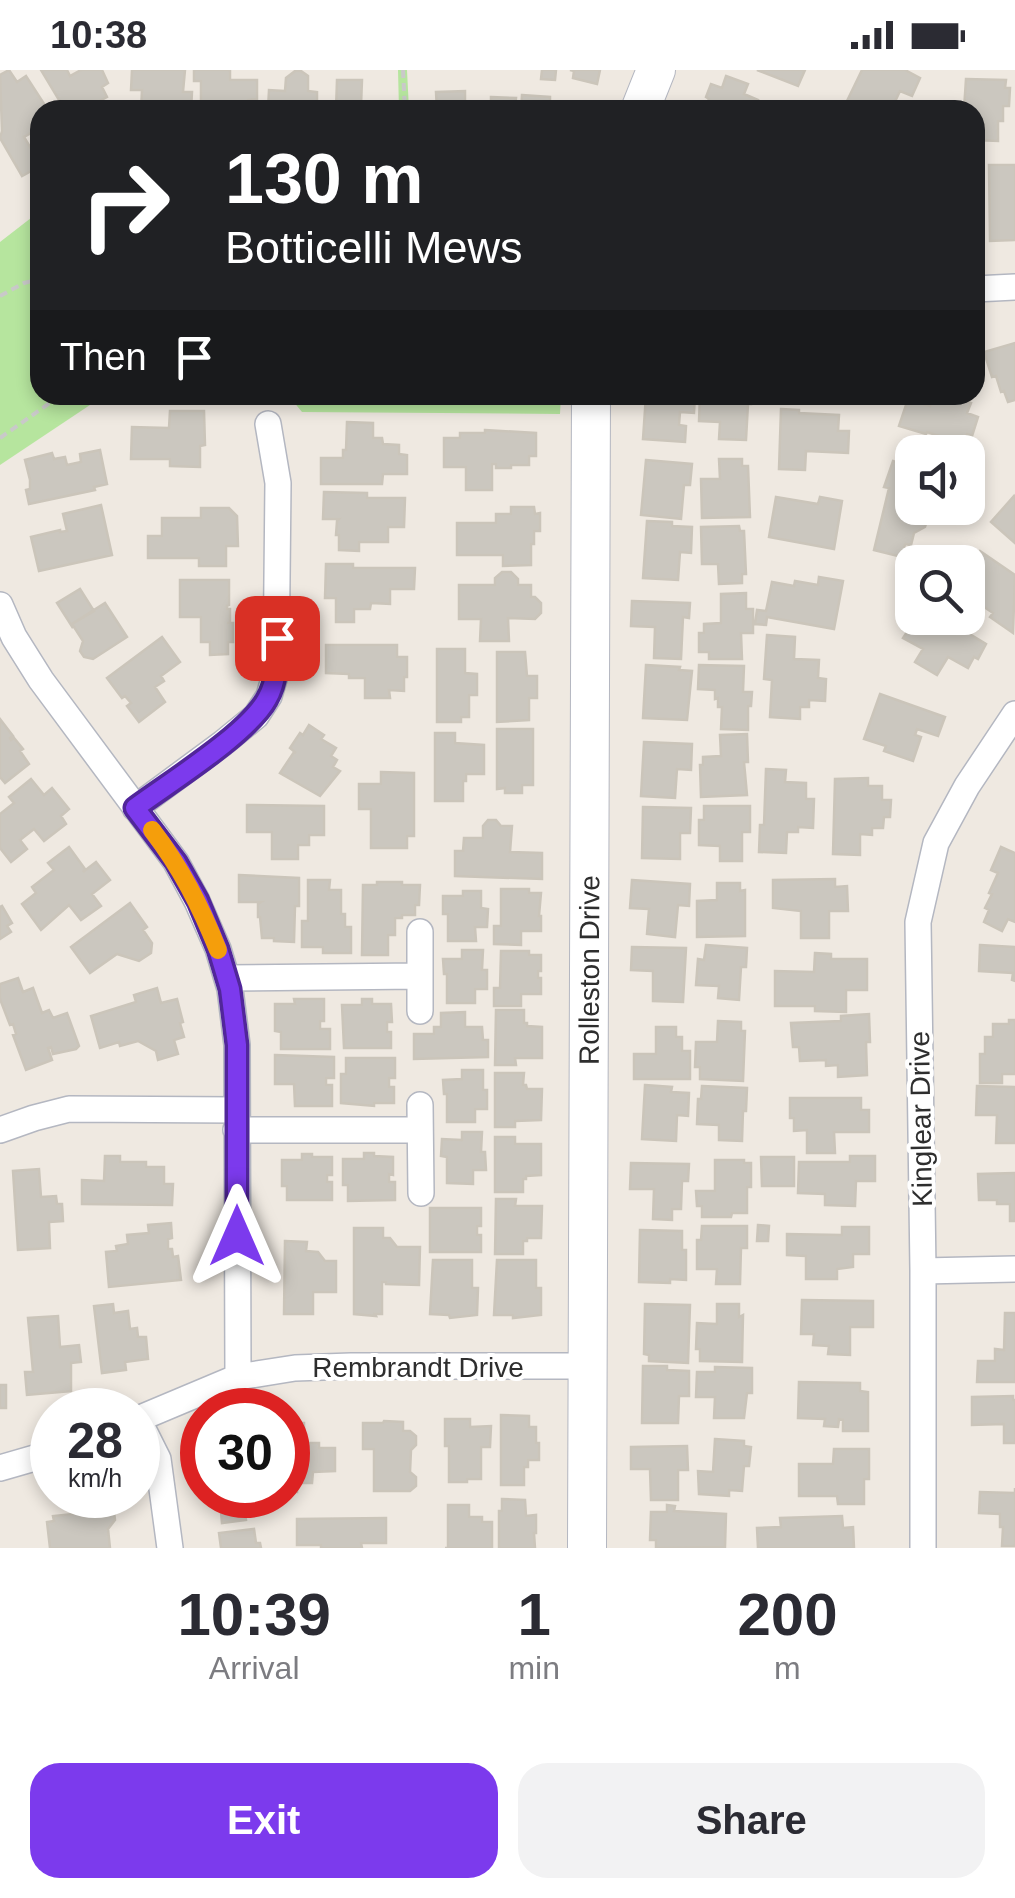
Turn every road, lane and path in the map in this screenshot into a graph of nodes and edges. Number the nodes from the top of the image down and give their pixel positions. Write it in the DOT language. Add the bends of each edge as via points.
graph roads {
  1 [pos="403,70"];
  2 [pos="656,70"];
  3 [pos="404,100"];
  4 [pos="644,100"];
  5 [pos="30,281"];
  6 [pos="1015,288"];
  7 [pos="985,289"];
  8 [pos="0,296"];
  9 [pos="47,405"];
  10 [pos="591,405"];
  11 [pos="268,424"];
  12 [pos="0,438"];
  13 [pos="0,605"];
  14 [pos="1015,714"];
  15 [pos="135,808"];
  16 [pos="420,932"];
  17 [pos="419,976"];
  18 [pos="226,978"];
  19 [pos="420,1011"];
  20 [pos="236,1120"];
  21 [pos="0,1130"];
  22 [pos="421,1193"];
  23 [pos="1015,1270"];
  24 [pos="923,1271"];
  25 [pos="588,1366"];
  26 [pos="238,1377"];
  27 [pos="160,1410"];
  28 [pos="30,1459"];
  29 [pos="0,1468"];
  30 [pos="160,1474"];
  31 [pos="170,1548"];
  32 [pos="588,1548"];
  33 [pos="922,1548"];
  1 -- 3 [label="path"];
  2 -- 4 [label="main road"];
  5 -- 8 [label="path"];
  6 -- 7 [label="street"];
  9 -- 12 [label="path"];
  10 -- 25 [label="main road, Rolleston Drive"];
  11 -- 15 [label="street" via="278,483 276,672 269,696 256,716"];
  13 -- 15 [label="street" via="40,680"];
  14 -- 24 [label="street, Kinglear Drive" via="936,842 918,922"];
  15 -- 18 [label="street" via="198,901"];
  16 -- 17 [label="street"];
  17 -- 18 [label="street"];
  17 -- 19 [label="street"];
  18 -- 20 [label="street" via="237,1045"];
  20 -- 21 [label="street" via="69,1109"];
  20 -- 22 [label="street" via="419,1118"];
  20 -- 26 [label="street"];
  23 -- 24 [label="street"];
  24 -- 33 [label="street, Kinglear Drive"];
  25 -- 26 [label="street, Rembrandt Drive" via="351,1366"];
  25 -- 32 [label="main road, Rolleston Drive"];
  26 -- 27 [label="street, Rembrandt Drive"];
  28 -- 29 [label="street"];
  30 -- 31 [label="street"];
}
